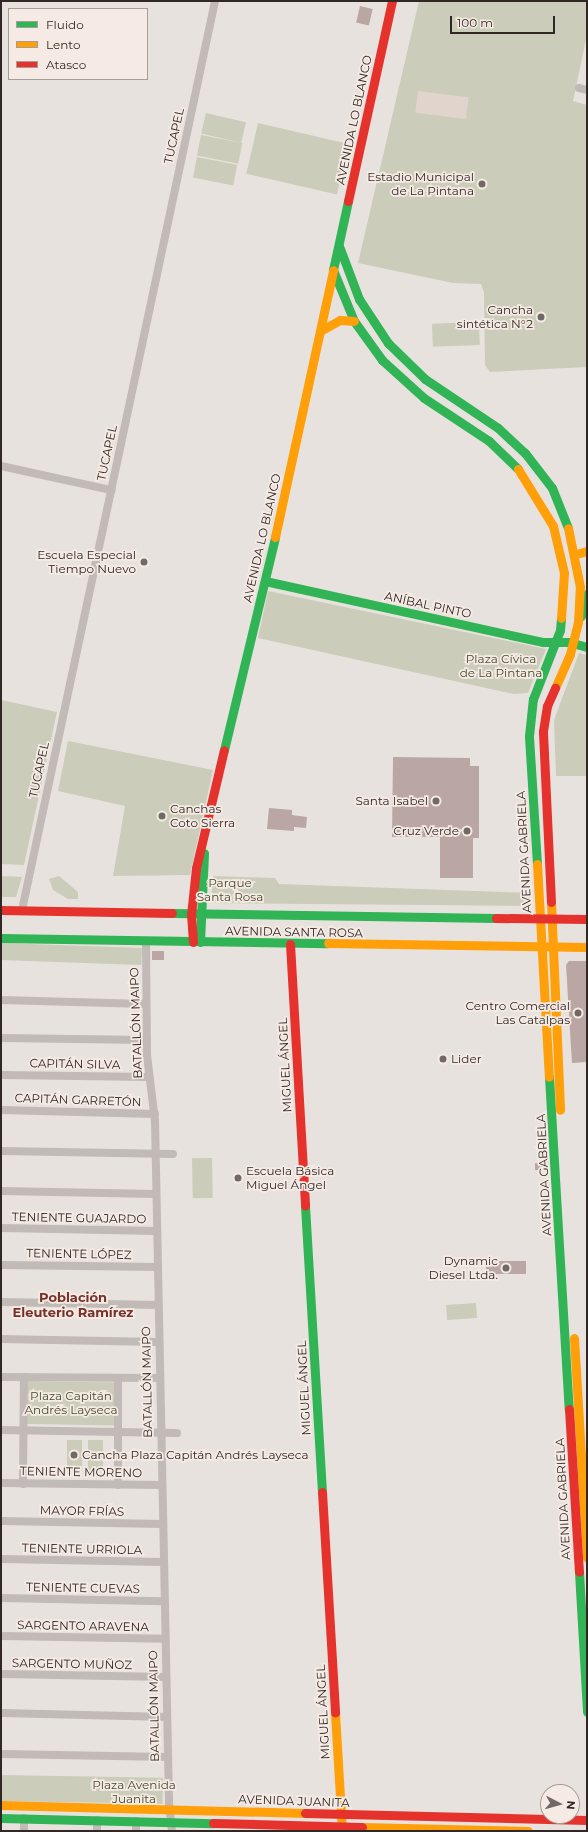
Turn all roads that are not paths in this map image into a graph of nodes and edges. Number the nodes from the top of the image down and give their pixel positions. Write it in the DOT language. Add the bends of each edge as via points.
graph roads {
  1 [pos="215,1"];
  2 [pos="392,1"];
  3 [pos="339,245"];
  4 [pos="333,270"];
  5 [pos="354,320"];
  6 [pos="320,331"];
  7 [pos="461,404"];
  8 [pos="453,417"];
  9 [pos="1,466"];
  10 [pos="111,490"];
  11 [pos="587,551"];
  12 [pos="576,554"];
  13 [pos="562,563"];
  14 [pos="265,581"];
  15 [pos="587,594"];
  16 [pos="578,622"];
  17 [pos="557,642"];
  18 [pos="574,643"];
  19 [pos="587,647"];
  20 [pos="205,836"];
  21 [pos="194,881"];
  22 [pos="204,881"];
  23 [pos="1,910"];
  24 [pos="22,910"];
  25 [pos="191,915"];
  26 [pos="202,915"];
  27 [pos="539,919"];
  28 [pos="553,919"];
  29 [pos="587,919"];
  30 [pos="1,938"];
  31 [pos="146,941"];
  32 [pos="197,942"];
  33 [pos="290,944"];
  34 [pos="541,947"];
  35 [pos="553,947"];
  36 [pos="587,948"];
  37 [pos="1,1000"];
  38 [pos="146,1004"];
  39 [pos="1,1038"];
  40 [pos="147,1040"];
  41 [pos="1,1074"];
  42 [pos="149,1077"];
  43 [pos="1,1110"];
  44 [pos="154,1114"];
  45 [pos="1,1151"];
  46 [pos="156,1153"];
  47 [pos="173,1154"];
  48 [pos="1,1191"];
  49 [pos="156,1194"];
  50 [pos="1,1228"];
  51 [pos="157,1231"];
  52 [pos="1,1265"];
  53 [pos="157,1267"];
  54 [pos="1,1302"];
  55 [pos="158,1305"];
  56 [pos="1,1339"];
  57 [pos="158,1342"];
  58 [pos="1,1377"];
  59 [pos="24,1377"];
  60 [pos="118,1378"];
  61 [pos="159,1378"];
  62 [pos="1,1430"];
  63 [pos="23,1430"];
  64 [pos="118,1432"];
  65 [pos="160,1432"];
  66 [pos="177,1433"];
  67 [pos="1,1483"];
  68 [pos="23,1484"];
  69 [pos="118,1485"];
  70 [pos="161,1485"];
  71 [pos="1,1521"];
  72 [pos="162,1524"];
  73 [pos="587,1558"];
  74 [pos="1,1559"];
  75 [pos="163,1562"];
  76 [pos="1,1598"];
  77 [pos="164,1601"];
  78 [pos="1,1636"];
  79 [pos="165,1639"];
  80 [pos="1,1674"];
  81 [pos="166,1677"];
  82 [pos="587,1712"];
  83 [pos="1,1713"];
  84 [pos="167,1716"];
  85 [pos="1,1754"];
  86 [pos="168,1757"];
  87 [pos="1,1806"];
  88 [pos="169,1809"];
  89 [pos="341,1815"];
  90 [pos="1,1818"];
  91 [pos="24,1818"];
  92 [pos="505,1818"];
  93 [pos="97,1820"];
  94 [pos="587,1820"];
  95 [pos="136,1821"];
  96 [pos="172,1827"];
  97 [pos="342,1829"];
  98 [pos="504,1830"];
  99 [pos="24,1831"];
  100 [pos="97,1831"];
  101 [pos="136,1831"];
  102 [pos="528,1831"];
  1 -- 10 [label="street, TUCAPEL"];
  2 -- 3 [label="main road, AVENIDA LO BLANCO"];
  3 -- 4 [label="main road, AVENIDA LO BLANCO"];
  3 -- 7 [label="main road" via="354,287 372,321 397,354 425,379"];
  4 -- 5 [label="main road, AVENIDA GABRIELA"];
  4 -- 6 [label="main road, AVENIDA LO BLANCO"];
  5 -- 6 [label="main road" via="340,320"];
  5 -- 8 [label="main road, AVENIDA GABRIELA" via="391,370"];
  6 -- 14 [label="main road, AVENIDA LO BLANCO"];
  7 -- 8 [label="main road"];
  7 -- 12 [label="main road" via="507,436 535,464 559,501"];
  8 -- 13 [label="main road, AVENIDA GABRIELA" via="499,449 527,479 548,515"];
  9 -- 10 [label="street"];
  10 -- 24 [label="street, TUCAPEL"];
  11 -- 12 [label="main road"];
  12 -- 13 [label="main road"];
  12 -- 16 [label="main road" via="580,587"];
  13 -- 17 [label="main road, AVENIDA GABRIELA" via="564,606"];
  14 -- 17 [label="main road, ANÍBAL PINTO" via="543,642"];
  14 -- 20 [label="main road, AVENIDA LO BLANCO"];
  15 -- 16 [label="main road"];
  16 -- 18 [label="main road, AVENIDA GABRIELA"];
  17 -- 18 [label="main road, ANÍBAL PINTO"];
  17 -- 27 [label="main road, AVENIDA GABRIELA" via="533,699 529,727"];
  18 -- 19 [label="main road, ANÍBAL PINTO"];
  18 -- 28 [label="main road, AVENIDA GABRIELA" via="547,706 543,726"];
  20 -- 21 [label="main road, AVENIDA LO BLANCO"];
  20 -- 22 [label="main road, AVENIDA LO BLANCO"];
  21 -- 22 [label="main road"];
  21 -- 25 [label="main road, AVENIDA LO BLANCO"];
  22 -- 26 [label="main road, AVENIDA LO BLANCO"];
  23 -- 24 [label="main road, AVENIDA SANTA ROSA"];
  24 -- 25 [label="main road, AVENIDA SANTA ROSA"];
  25 -- 26 [label="main road, AVENIDA SANTA ROSA"];
  25 -- 32 [label="main road, AVENIDA LO BLANCO"];
  26 -- 27 [label="main road, AVENIDA SANTA ROSA"];
  26 -- 32 [label="main road, AVENIDA LO BLANCO"];
  27 -- 28 [label="main road, AVENIDA SANTA ROSA"];
  27 -- 34 [label="main road, AVENIDA GABRIELA"];
  28 -- 29 [label="main road, AVENIDA SANTA ROSA"];
  28 -- 35 [label="main road, AVENIDA GABRIELA"];
  30 -- 31 [label="main road, AVENIDA SANTA ROSA"];
  31 -- 32 [label="main road, AVENIDA SANTA ROSA"];
  31 -- 38 [label="street, BATALLÓN MAIPO"];
  32 -- 33 [label="main road, AVENIDA SANTA ROSA"];
  33 -- 34 [label="main road, AVENIDA SANTA ROSA"];
  33 -- 89 [label="main road, MIGUEL ÁNGEL"];
  34 -- 35 [label="main road, AVENIDA SANTA ROSA"];
  34 -- 82 [label="main road, AVENIDA GABRIELA"];
  35 -- 36 [label="main road, AVENIDA SANTA ROSA"];
  35 -- 73 [label="main road, AVENIDA GABRIELA"];
  37 -- 38 [label="street"];
  38 -- 40 [label="street, BATALLÓN MAIPO"];
  39 -- 40 [label="street"];
  40 -- 42 [label="street, BATALLÓN MAIPO"];
  41 -- 42 [label="street, CAPITÁN SILVA"];
  42 -- 44 [label="street, BATALLÓN MAIPO"];
  43 -- 44 [label="street, CAPITÁN GARRETÓN"];
  44 -- 46 [label="street, BATALLÓN MAIPO"];
  45 -- 46 [label="street"];
  46 -- 47 [label="street"];
  46 -- 49 [label="street, BATALLÓN MAIPO"];
  48 -- 49 [label="street"];
  49 -- 51 [label="street, BATALLÓN MAIPO"];
  50 -- 51 [label="street, TENIENTE GUAJARDO"];
  51 -- 53 [label="street, BATALLÓN MAIPO"];
  52 -- 53 [label="street, TENIENTE LÓPEZ"];
  53 -- 55 [label="street, BATALLÓN MAIPO"];
  54 -- 55 [label="street"];
  55 -- 57 [label="street, BATALLÓN MAIPO"];
  56 -- 57 [label="street"];
  57 -- 61 [label="street, BATALLÓN MAIPO"];
  58 -- 59 [label="street"];
  59 -- 60 [label="street"];
  59 -- 63 [label="street"];
  60 -- 61 [label="street"];
  60 -- 64 [label="street"];
  61 -- 65 [label="street, BATALLÓN MAIPO"];
  62 -- 63 [label="street"];
  63 -- 64 [label="street"];
  63 -- 68 [label="street"];
  64 -- 65 [label="street"];
  64 -- 69 [label="street"];
  65 -- 66 [label="street"];
  65 -- 70 [label="street, BATALLÓN MAIPO"];
  67 -- 68 [label="street, TENIENTE MORENO"];
  68 -- 69 [label="street, TENIENTE MORENO"];
  69 -- 70 [label="street, TENIENTE MORENO"];
  70 -- 72 [label="street, BATALLÓN MAIPO"];
  71 -- 72 [label="street, MAYOR FRÍAS"];
  72 -- 75 [label="street, BATALLÓN MAIPO"];
  74 -- 75 [label="street, TENIENTE URRIOLA"];
  75 -- 77 [label="street, BATALLÓN MAIPO"];
  76 -- 77 [label="street, TENIENTE CUEVAS"];
  77 -- 79 [label="street, BATALLÓN MAIPO"];
  78 -- 79 [label="street, SARGENTO ARAVENA"];
  79 -- 81 [label="street, BATALLÓN MAIPO"];
  80 -- 81 [label="street, SARGENTO MUÑOZ"];
  81 -- 84 [label="street, BATALLÓN MAIPO"];
  83 -- 84 [label="street"];
  84 -- 86 [label="street, BATALLÓN MAIPO"];
  85 -- 86 [label="street"];
  86 -- 88 [label="street, BATALLÓN MAIPO"];
  87 -- 88 [label="main road, AVENIDA JUANITA"];
  88 -- 89 [label="main road, AVENIDA JUANITA"];
  88 -- 96 [label="street, BATALLÓN MAIPO"];
  89 -- 92 [label="main road, AVENIDA JUANITA"];
  89 -- 97 [label="main road, MIGUEL ÁNGEL"];
  90 -- 91 [label="main road, AVENIDA JUANITA"];
  91 -- 93 [label="main road, AVENIDA JUANITA"];
  91 -- 99 [label="street"];
  92 -- 94 [label="main road, AVENIDA JUANITA"];
  92 -- 98 [label="main road"];
  93 -- 95 [label="main road, AVENIDA JUANITA"];
  93 -- 100 [label="street"];
  95 -- 96 [label="main road, AVENIDA JUANITA"];
  95 -- 101 [label="street"];
  96 -- 97 [label="main road, AVENIDA JUANITA"];
  97 -- 98 [label="main road, AVENIDA JUANITA"];
  98 -- 102 [label="main road, AVENIDA JUANITA"];
}
